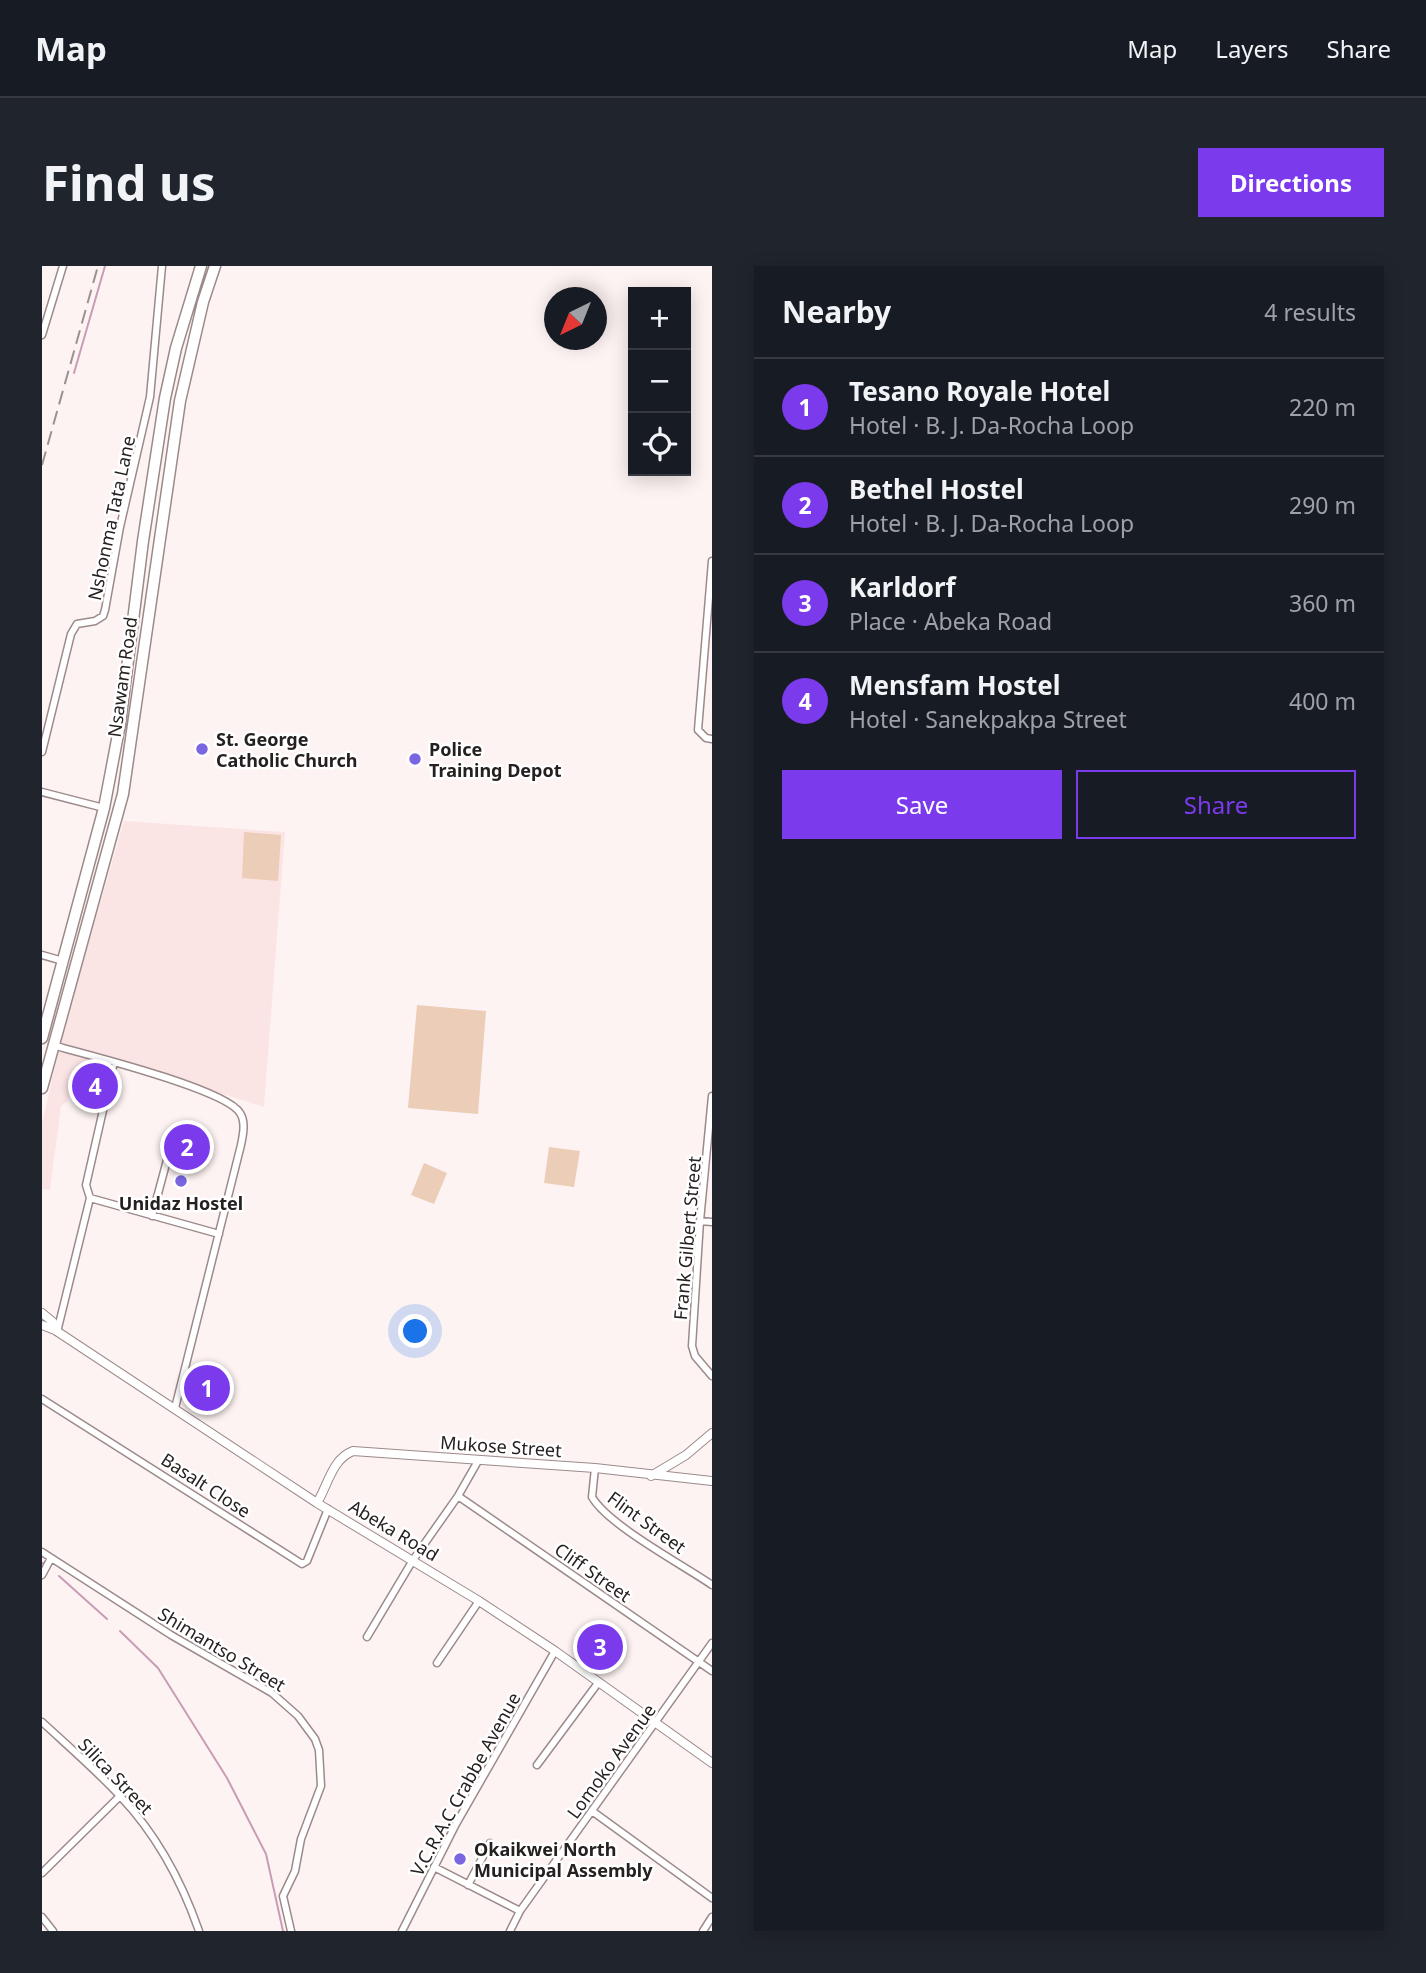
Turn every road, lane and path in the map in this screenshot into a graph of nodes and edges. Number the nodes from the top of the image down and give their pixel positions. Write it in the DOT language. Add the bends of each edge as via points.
graph roads {
  1 [pos="63,266"];
  2 [pos="162,266"];
  3 [pos="201,266"];
  4 [pos="215,266"];
  5 [pos="42,335"];
  6 [pos="712,561"];
  7 [pos="712,739"];
  8 [pos="42,752"];
  9 [pos="42,792"];
  10 [pos="104,808"];
  11 [pos="42,955"];
  12 [pos="63,961"];
  13 [pos="42,1038"];
  14 [pos="52,1045"];
  15 [pos="114,1062"];
  16 [pos="42,1088"];
  17 [pos="712,1096"];
  18 [pos="710,1146"];
  19 [pos="170,1149"];
  20 [pos="90,1198"];
  21 [pos="152,1216"];
  22 [pos="700,1221"];
  23 [pos="712,1222"];
  24 [pos="219,1234"];
  25 [pos="42,1313"];
  26 [pos="42,1325"];
  27 [pos="56,1331"];
  28 [pos="712,1376"];
  29 [pos="42,1399"];
  30 [pos="175,1408"];
  31 [pos="712,1433"];
  32 [pos="478,1461"];
  33 [pos="595,1468"];
  34 [pos="652,1476"];
  35 [pos="712,1481"];
  36 [pos="458,1496"];
  37 [pos="317,1503"];
  38 [pos="328,1509"];
  39 [pos="42,1552"];
  40 [pos="414,1560"];
  41 [pos="46,1567"];
  42 [pos="712,1585"];
  43 [pos="479,1601"];
  44 [pos="367,1637"];
  45 [pos="712,1643"];
  46 [pos="555,1651"];
  47 [pos="699,1662"];
  48 [pos="437,1663"];
  49 [pos="712,1671"];
  50 [pos="598,1683"];
  51 [pos="42,1722"];
  52 [pos="657,1723"];
  53 [pos="712,1763"];
  54 [pos="537,1765"];
  55 [pos="120,1796"];
  56 [pos="592,1811"];
  57 [pos="490,1843"];
  58 [pos="434,1867"];
  59 [pos="42,1873"];
  60 [pos="468,1885"];
  61 [pos="712,1898"];
  62 [pos="520,1912"];
  63 [pos="42,1917"];
  64 [pos="712,1917"];
  65 [pos="53,1931"];
  66 [pos="199,1931"];
  67 [pos="291,1931"];
  68 [pos="402,1931"];
  69 [pos="510,1931"];
  70 [pos="703,1931"];
  1 -- 5 [label="street"];
  2 -- 8 [label="street, Nshonma Tata Lane" via="150,397 105,610 95,621 77,624 71,634"];
  3 -- 10 [label="highway, Nsawam Road" via="165,398"];
  4 -- 14 [label="highway, Nsawam Road" via="180,401 124,794"];
  6 -- 7 [label="street" via="698,730"];
  9 -- 10 [label="street"];
  10 -- 12 [label="highway, Nsawam Road"];
  11 -- 12 [label="street"];
  12 -- 13 [label="highway, Nsawam Road"];
  14 -- 15 [label="street"];
  14 -- 16 [label="highway, Nsawam Road"];
  15 -- 20 [label="street" via="86,1185"];
  15 -- 24 [label="street" via="227,1101 240,1113 244,1126 241,1145"];
  17 -- 18 [label="street, Frank Gilbert Street"];
  18 -- 22 [label="street, Frank Gilbert Street"];
  19 -- 21 [label="street"];
  20 -- 21 [label="street"];
  20 -- 27 [label="street"];
  21 -- 24 [label="street"];
  22 -- 23 [label="street"];
  22 -- 28 [label="street, Frank Gilbert Street" via="692,1346"];
  24 -- 30 [label="street"];
  25 -- 27 [label="street, Abeka Road"];
  26 -- 27 [label="street, Abeka Road"];
  27 -- 30 [label="street, Abeka Road"];
  29 -- 38 [label="street, Basalt Close" via="302,1564"];
  30 -- 37 [label="street, Abeka Road"];
  31 -- 34 [label="street"];
  32 -- 33 [label="street, Mukose Street"];
  32 -- 36 [label="street"];
  32 -- 37 [label="street, Mukose Street" via="353,1451 338,1461"];
  33 -- 34 [label="street, Mukose Street"];
  33 -- 42 [label="street, Flint Street" via="592,1497 603,1511"];
  34 -- 35 [label="street, Mukose Street"];
  36 -- 40 [label="street"];
  36 -- 47 [label="street, Cliff Street"];
  37 -- 38 [label="street, Abeka Road"];
  38 -- 40 [label="street, Abeka Road"];
  39 -- 41 [label="street, Shimantso Street"];
  40 -- 43 [label="street, Abeka Road"];
  40 -- 44 [label="street"];
  41 -- 67 [label="street, Shimantso Street" via="272,1693 316,1739 321,1786 284,1896"];
  43 -- 46 [label="street, Abeka Road"];
  43 -- 48 [label="street"];
  45 -- 47 [label="street, Lomoko Avenue"];
  46 -- 50 [label="street, Abeka Road"];
  46 -- 58 [label="street, V.C.R.A.C Crabbe Avenue"];
  47 -- 49 [label="street, Cliff Street"];
  47 -- 52 [label="street, Lomoko Avenue"];
  50 -- 52 [label="street, Abeka Road"];
  50 -- 54 [label="street"];
  51 -- 55 [label="street, Silica Street"];
  52 -- 53 [label="street, Abeka Road"];
  52 -- 56 [label="street, Lomoko Avenue"];
  55 -- 59 [label="street"];
  55 -- 66 [label="street, Silica Street" via="154,1839"];
  56 -- 61 [label="street"];
  56 -- 62 [label="street, Lomoko Avenue"];
  57 -- 60 [label="street"];
  58 -- 60 [label="street"];
  58 -- 68 [label="street, V.C.R.A.C Crabbe Avenue"];
  60 -- 62 [label="street"];
  62 -- 69 [label="street, Lomoko Avenue"];
  63 -- 65 [label="street"];
  64 -- 70 [label="street"];
}
